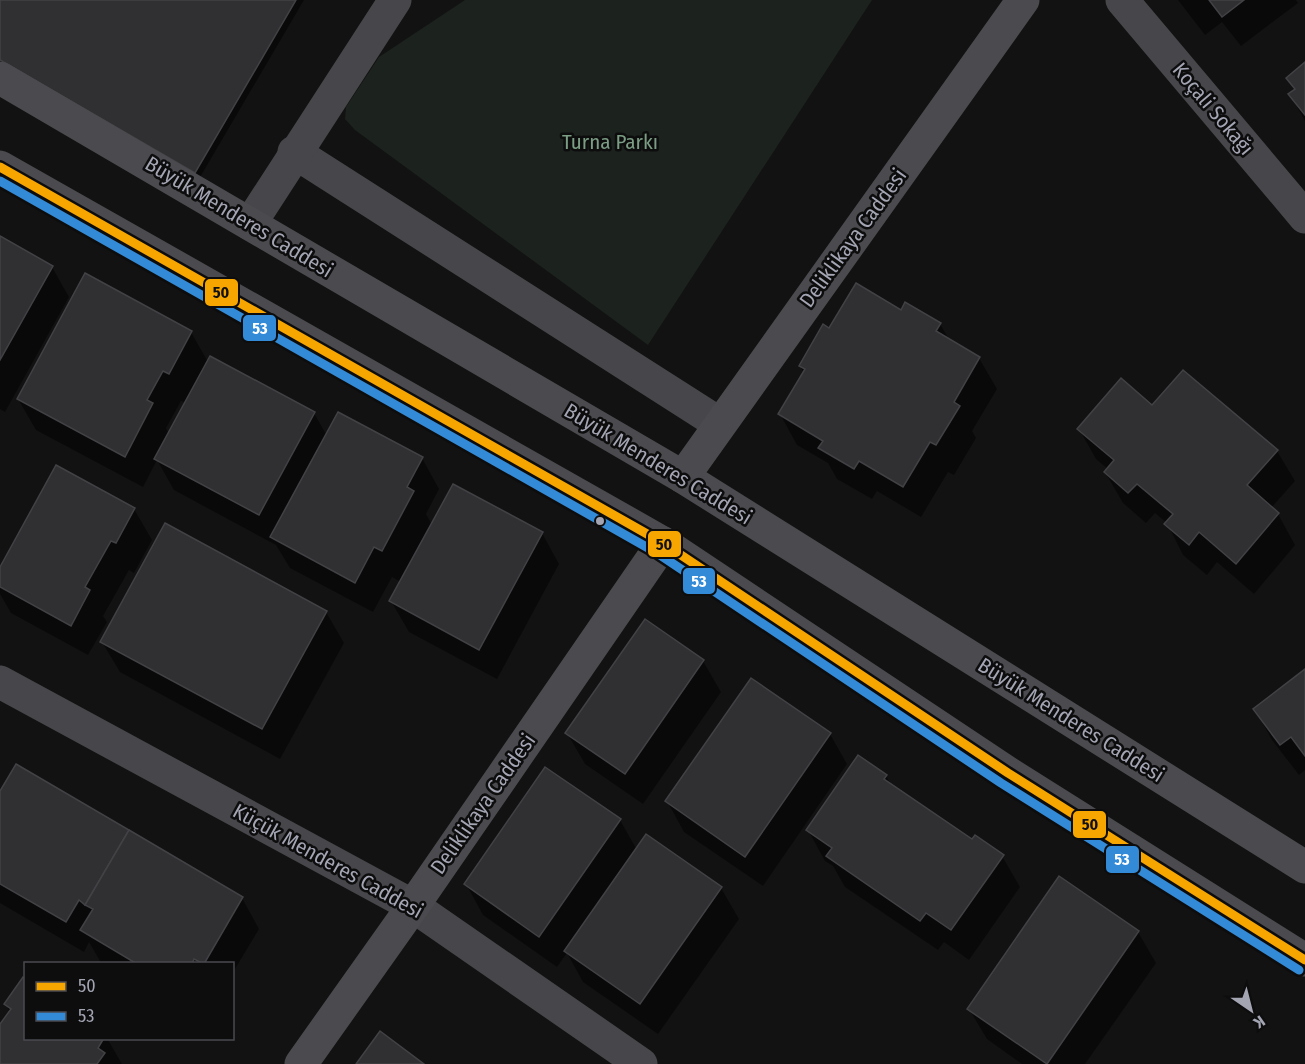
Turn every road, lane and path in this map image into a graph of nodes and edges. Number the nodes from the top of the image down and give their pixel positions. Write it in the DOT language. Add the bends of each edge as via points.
graph roads {
  1 [pos="394,0"];
  2 [pos="1023,0"];
  3 [pos="1122,0"];
  4 [pos="0,78"];
  5 [pos="294,152"];
  6 [pos="0,167"];
  7 [pos="1305,217"];
  8 [pos="250,224"];
  9 [pos="720,423"];
  10 [pos="683,477"];
  11 [pos="663,543"];
  12 [pos="0,682"];
  13 [pos="1305,867"];
  14 [pos="413,906"];
  15 [pos="1305,960"];
  16 [pos="301,1064"];
  17 [pos="641,1064"];
  1 -- 5 [label="street"];
  2 -- 9 [label="street, Deliklikaya Caddesi"];
  3 -- 7 [label="street, Koçali Sokağı"];
  4 -- 8 [label="street, Büyük Menderes Caddesi"];
  5 -- 8 [label="street"];
  5 -- 9 [label="street"];
  6 -- 11 [label="street"];
  8 -- 10 [label="street, Büyük Menderes Caddesi"];
  9 -- 10 [label="street, Deliklikaya Caddesi"];
  10 -- 13 [label="street, Büyük Menderes Caddesi"];
  11 -- 14 [label="street, Deliklikaya Caddesi"];
  11 -- 15 [label="street" via="1008,773"];
  12 -- 14 [label="street, Küçük Menderes Caddesi"];
  14 -- 16 [label="street, Deliklikaya Caddesi"];
  14 -- 17 [label="street, Küçük Menderes Caddesi"];
}
